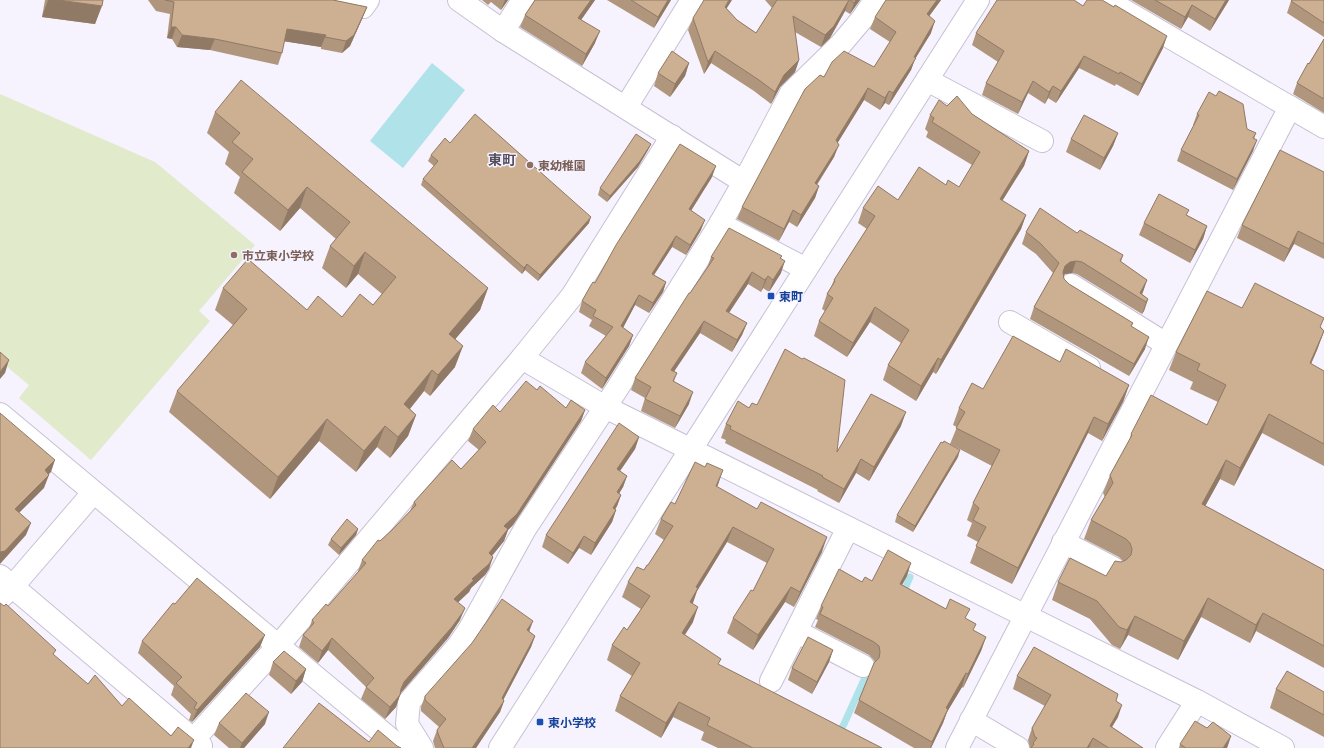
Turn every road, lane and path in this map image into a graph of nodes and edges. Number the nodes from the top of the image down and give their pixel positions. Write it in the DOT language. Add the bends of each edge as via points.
graph roads {
  1 [pos="332,0"];
  2 [pos="368,0"];
  3 [pos="459,0"];
  4 [pos="523,0"];
  5 [pos="692,0"];
  6 [pos="875,0"];
  7 [pos="978,0"];
  8 [pos="1109,1"];
  9 [pos="503,31"];
  10 [pos="927,80"];
  11 [pos="1290,106"];
  12 [pos="626,107"];
  13 [pos="1324,127"];
  14 [pos="672,136"];
  15 [pos="1042,141"];
  16 [pos="744,182"];
  17 [pos="720,224"];
  18 [pos="806,269"];
  19 [pos="1071,285"];
  20 [pos="1010,322"];
  21 [pos="1166,344"];
  22 [pos="522,358"];
  23 [pos="1105,377"];
  24 [pos="605,407"];
  25 [pos="0,414"];
  26 [pos="691,450"];
  27 [pos="93,493"];
  28 [pos="848,528"];
  29 [pos="1064,542"];
  30 [pos="1113,568"];
  31 [pos="4,587"];
  32 [pos="1025,615"];
  33 [pos="796,631"];
  34 [pos="278,646"];
  35 [pos="863,666"];
  36 [pos="771,681"];
  37 [pos="1197,701"];
  38 [pos="971,720"];
  39 [pos="198,744"];
  40 [pos="401,748"];
  41 [pos="422,748"];
  42 [pos="500,748"];
  43 [pos="957,748"];
  44 [pos="1018,748"];
  45 [pos="1167,748"];
  46 [pos="1283,748"];
  1 -- 2 [label="street" via="363,7"];
  3 -- 9 [label="street"];
  4 -- 9 [label="street"];
  5 -- 12 [label="street"];
  6 -- 16 [label="street" via="841,44 791,93"];
  7 -- 10 [label="street"];
  8 -- 11 [label="street"];
  9 -- 12 [label="street"];
  10 -- 15 [label="street"];
  10 -- 18 [label="street"];
  11 -- 13 [label="street"];
  11 -- 21 [label="street"];
  12 -- 14 [label="street"];
  14 -- 16 [label="street"];
  14 -- 22 [label="street" via="572,296"];
  16 -- 17 [label="street"];
  17 -- 18 [label="street"];
  17 -- 24 [label="street"];
  18 -- 26 [label="street"];
  19 -- 21 [label="street"];
  20 -- 23 [label="street"];
  21 -- 29 [label="street" via="1132,392"];
  22 -- 24 [label="street"];
  22 -- 34 [label="street"];
  24 -- 26 [label="street"];
  24 -- 41 [label="street" via="525,529 469,630 409,702 407,724"];
  25 -- 27 [label="street"];
  26 -- 28 [label="street"];
  26 -- 42 [label="street"];
  27 -- 31 [label="street"];
  27 -- 34 [label="street"];
  28 -- 32 [label="street"];
  28 -- 33 [label="street"];
  29 -- 30 [label="street"];
  29 -- 32 [label="street"];
  31 -- 39 [label="street"];
  32 -- 37 [label="street"];
  32 -- 38 [label="street"];
  33 -- 35 [label="street"];
  33 -- 36 [label="street"];
  34 -- 39 [label="street"];
  34 -- 40 [label="street"];
  37 -- 45 [label="street"];
  37 -- 46 [label="street"];
  38 -- 43 [label="street"];
  38 -- 44 [label="street"];
}
